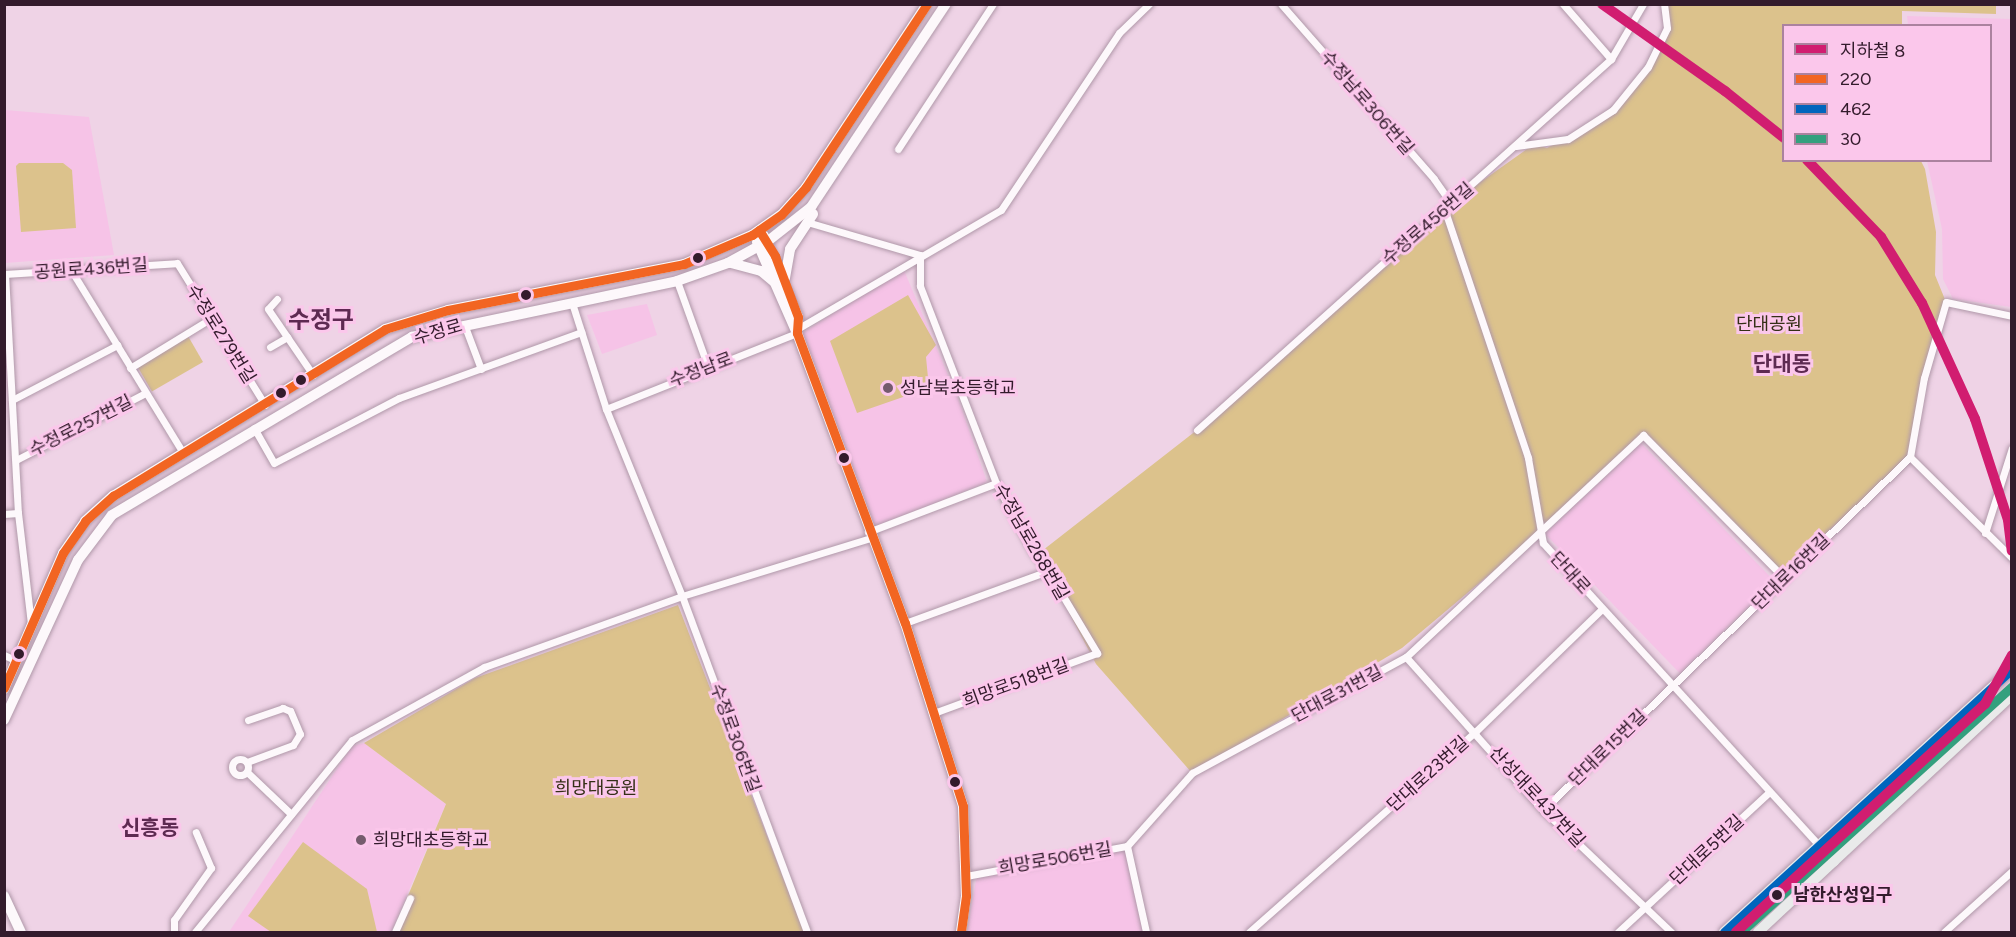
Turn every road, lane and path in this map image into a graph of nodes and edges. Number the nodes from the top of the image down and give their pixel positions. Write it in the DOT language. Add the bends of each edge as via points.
graph roads {
  1 [pos="927,4"];
  2 [pos="946,4"];
  3 [pos="993,4"];
  4 [pos="1149,4"];
  5 [pos="1281,4"];
  6 [pos="1563,4"];
  7 [pos="1643,4"];
  8 [pos="1664,4"];
  9 [pos="1611,59"];
  10 [pos="1516,146"];
  11 [pos="898,149"];
  12 [pos="824,188"];
  13 [pos="1447,206"];
  14 [pos="807,222"];
  15 [pos="756,232"];
  16 [pos="764,244"];
  17 [pos="920,255"];
  18 [pos="177,263"];
  19 [pos="728,263"];
  20 [pos="71,270"];
  21 [pos="5,274"];
  22 [pos="677,281"];
  23 [pos="779,282"];
  24 [pos="277,299"];
  25 [pos="572,303"];
  26 [pos="2012,316"];
  27 [pos="210,318"];
  28 [pos="464,324"];
  29 [pos="797,331"];
  30 [pos="581,332"];
  31 [pos="287,337"];
  32 [pos="117,345"];
  33 [pos="270,347"];
  34 [pos="708,367"];
  35 [pos="130,368"];
  36 [pos="482,369"];
  37 [pos="313,375"];
  38 [pos="145,393"];
  39 [pos="12,400"];
  40 [pos="265,405"];
  41 [pos="606,409"];
  42 [pos="254,428"];
  43 [pos="1197,430"];
  44 [pos="2012,447"];
  45 [pos="182,451"];
  46 [pos="1910,457"];
  47 [pos="16,460"];
  48 [pos="996,483"];
  49 [pos="18,513"];
  50 [pos="4,514"];
  51 [pos="1541,531"];
  52 [pos="1985,533"];
  53 [pos="870,535"];
  54 [pos="2012,558"];
  55 [pos="1048,571"];
  56 [pos="1785,579"];
  57 [pos="682,596"];
  58 [pos="1602,609"];
  59 [pos="905,623"];
  60 [pos="31,624"];
  61 [pos="1098,653"];
  62 [pos="4,655"];
  63 [pos="1406,657"];
  64 [pos="17,661"];
  65 [pos="2012,669"];
  66 [pos="1672,687"];
  67 [pos="4,689"];
  68 [pos="2012,695"];
  69 [pos="934,713"];
  70 [pos="4,720"];
  71 [pos="248,720"];
  72 [pos="1476,731"];
  73 [pos="247,762"];
  74 [pos="247,772"];
  75 [pos="1768,793"];
  76 [pos="1544,810"];
  77 [pos="291,813"];
  78 [pos="196,832"];
  79 [pos="1818,844"];
  80 [pos="1127,846"];
  81 [pos="1834,862"];
  82 [pos="2012,871"];
  83 [pos="966,876"];
  84 [pos="4,896"];
  85 [pos="410,898"];
  86 [pos="1645,906"];
  87 [pos="7,910"];
  88 [pos="21,933"];
  89 [pos="174,933"];
  90 [pos="195,933"];
  91 [pos="395,933"];
  92 [pos="807,933"];
  93 [pos="961,933"];
  94 [pos="1146,933"];
  95 [pos="1249,933"];
  96 [pos="1617,933"];
  97 [pos="1671,933"];
  98 [pos="1724,933"];
  99 [pos="1758,933"];
  100 [pos="1944,933"];
  1 -- 15 [label="main road, 수정로" via="806,187 781,215"];
  2 -- 12 [label="main road, 수정로"];
  3 -- 11 [label="street"];
  4 -- 17 [label="street, 수정남로" via="1119,33 1001,210"];
  5 -- 13 [label="street, 수정남로306번길" via="1434,179"];
  6 -- 9 [label="street"];
  7 -- 9 [label="street, 수정로456번길"];
  8 -- 10 [label="street" via="1667,28 1648,67 1613,110 1568,139"];
  9 -- 10 [label="street, 수정로456번길"];
  10 -- 13 [label="street, 수정로456번길"];
  12 -- 14 [label="main road" via="818,208"];
  12 -- 16 [label="main road, 수정로" via="803,217"];
  13 -- 43 [label="street, 수정로456번길"];
  13 -- 51 [label="street, 단대로" via="1528,458"];
  14 -- 17 [label="street"];
  14 -- 23 [label="main road" via="790,249"];
  15 -- 16 [label="main road"];
  15 -- 37 [label="main road, 수정로" via="697,260 668,268 413,319 385,329"];
  16 -- 19 [label="main road, 수정로"];
  16 -- 23 [label="main road"];
  17 -- 29 [label="street, 수정남로"];
  17 -- 48 [label="street, 수정남로268번길" via="920,286"];
  18 -- 20 [label="street, 공원로436번길"];
  18 -- 27 [label="street, 수정로279번길"];
  19 -- 22 [label="main road, 수정로"];
  19 -- 23 [label="main road" via="743,264"];
  20 -- 21 [label="street, 공원로436번길"];
  20 -- 32 [label="street"];
  21 -- 39 [label="street, 수정로257번길"];
  22 -- 25 [label="main road, 수정로"];
  22 -- 34 [label="street"];
  23 -- 29 [label="main road"];
  24 -- 31 [label="street" via="268,309"];
  25 -- 28 [label="main road, 수정로"];
  25 -- 30 [label="street, 수정로306번길"];
  26 -- 46 [label="street" via="1946,302 1924,378"];
  27 -- 35 [label="street"];
  27 -- 40 [label="street, 수정로279번길"];
  28 -- 36 [label="street"];
  28 -- 42 [label="main road, 수정로" via="412,337"];
  29 -- 34 [label="street, 수정남로"];
  29 -- 53 [label="main road"];
  30 -- 36 [label="street"];
  30 -- 41 [label="street, 수정로306번길"];
  31 -- 33 [label="street"];
  31 -- 37 [label="street"];
  32 -- 35 [label="street"];
  32 -- 39 [label="street"];
  34 -- 41 [label="street, 수정남로"];
  35 -- 38 [label="street"];
  36 -- 42 [label="street" via="399,398 274,463"];
  37 -- 40 [label="main road, 수정로"];
  38 -- 45 [label="street"];
  38 -- 47 [label="street, 수정로257번길"];
  39 -- 47 [label="street, 수정로257번길"];
  40 -- 45 [label="main road, 수정로"];
  41 -- 57 [label="street, 수정로306번길"];
  42 -- 70 [label="main road, 수정로" via="124,507 101,526 78,560"];
  44 -- 52 [label="street"];
  45 -- 60 [label="main road, 수정로" via="112,496 86,521 63,553"];
  46 -- 52 [label="street"];
  46 -- 56 [label="street, 단대로16번길"];
  47 -- 49 [label="street, 수정로257번길"];
  48 -- 53 [label="street"];
  48 -- 55 [label="street, 수정남로268번길" via="1033,552"];
  49 -- 50 [label="street"];
  49 -- 60 [label="street, 수정로257번길"];
  51 -- 56 [label="street, 단대로31번길" via="1643,435"];
  51 -- 58 [label="street, 단대로" via="1543,543"];
  51 -- 63 [label="street, 단대로31번길"];
  52 -- 54 [label="street"];
  53 -- 57 [label="street"];
  53 -- 59 [label="main road"];
  55 -- 59 [label="street"];
  55 -- 61 [label="street, 수정남로268번길"];
  56 -- 66 [label="street, 단대로16번길"];
  57 -- 77 [label="street" via="484,667 352,740"];
  57 -- 92 [label="street, 수정로306번길"];
  58 -- 66 [label="street, 단대로"];
  58 -- 72 [label="street, 단대로23번길"];
  59 -- 69 [label="main road"];
  60 -- 64 [label="main road, 수정로"];
  61 -- 69 [label="street, 희망로518번길"];
  62 -- 64 [label="street"];
  63 -- 72 [label="street, 산성대로437번길"];
  63 -- 80 [label="street, 단대로31번길" via="1192,772"];
  64 -- 67 [label="main road, 수정로"];
  65 -- 79 [label="main road"];
  66 -- 75 [label="street, 단대로"];
  66 -- 76 [label="street, 단대로15번길"];
  68 -- 81 [label="main road"];
  69 -- 83 [label="main road" via="963,806"];
  71 -- 73 [label="street" via="284,708 290,711 300,734 291,746"];
  72 -- 76 [label="street, 산성대로437번길"];
  72 -- 95 [label="street, 단대로23번길"];
  73 -- 74 [label="street"];
  73 -- 74 [label="street" via="237,759 232,765 236,774"];
  74 -- 77 [label="street"];
  75 -- 79 [label="street, 단대로"];
  75 -- 86 [label="street, 단대로5번길"];
  76 -- 86 [label="street, 산성대로437번길"];
  77 -- 90 [label="street"];
  78 -- 89 [label="street" via="211,868 174,920"];
  79 -- 81 [label="street, 단대로"];
  79 -- 98 [label="main road"];
  80 -- 83 [label="street, 희망로506번길"];
  80 -- 94 [label="street, 희망로506번길"];
  81 -- 99 [label="main road"];
  82 -- 100 [label="street"];
  83 -- 93 [label="main road"];
  84 -- 87 [label="main road"];
  85 -- 91 [label="street"];
  86 -- 96 [label="street, 단대로5번길"];
  86 -- 97 [label="street, 산성대로437번길"];
  87 -- 88 [label="main road"];
}
